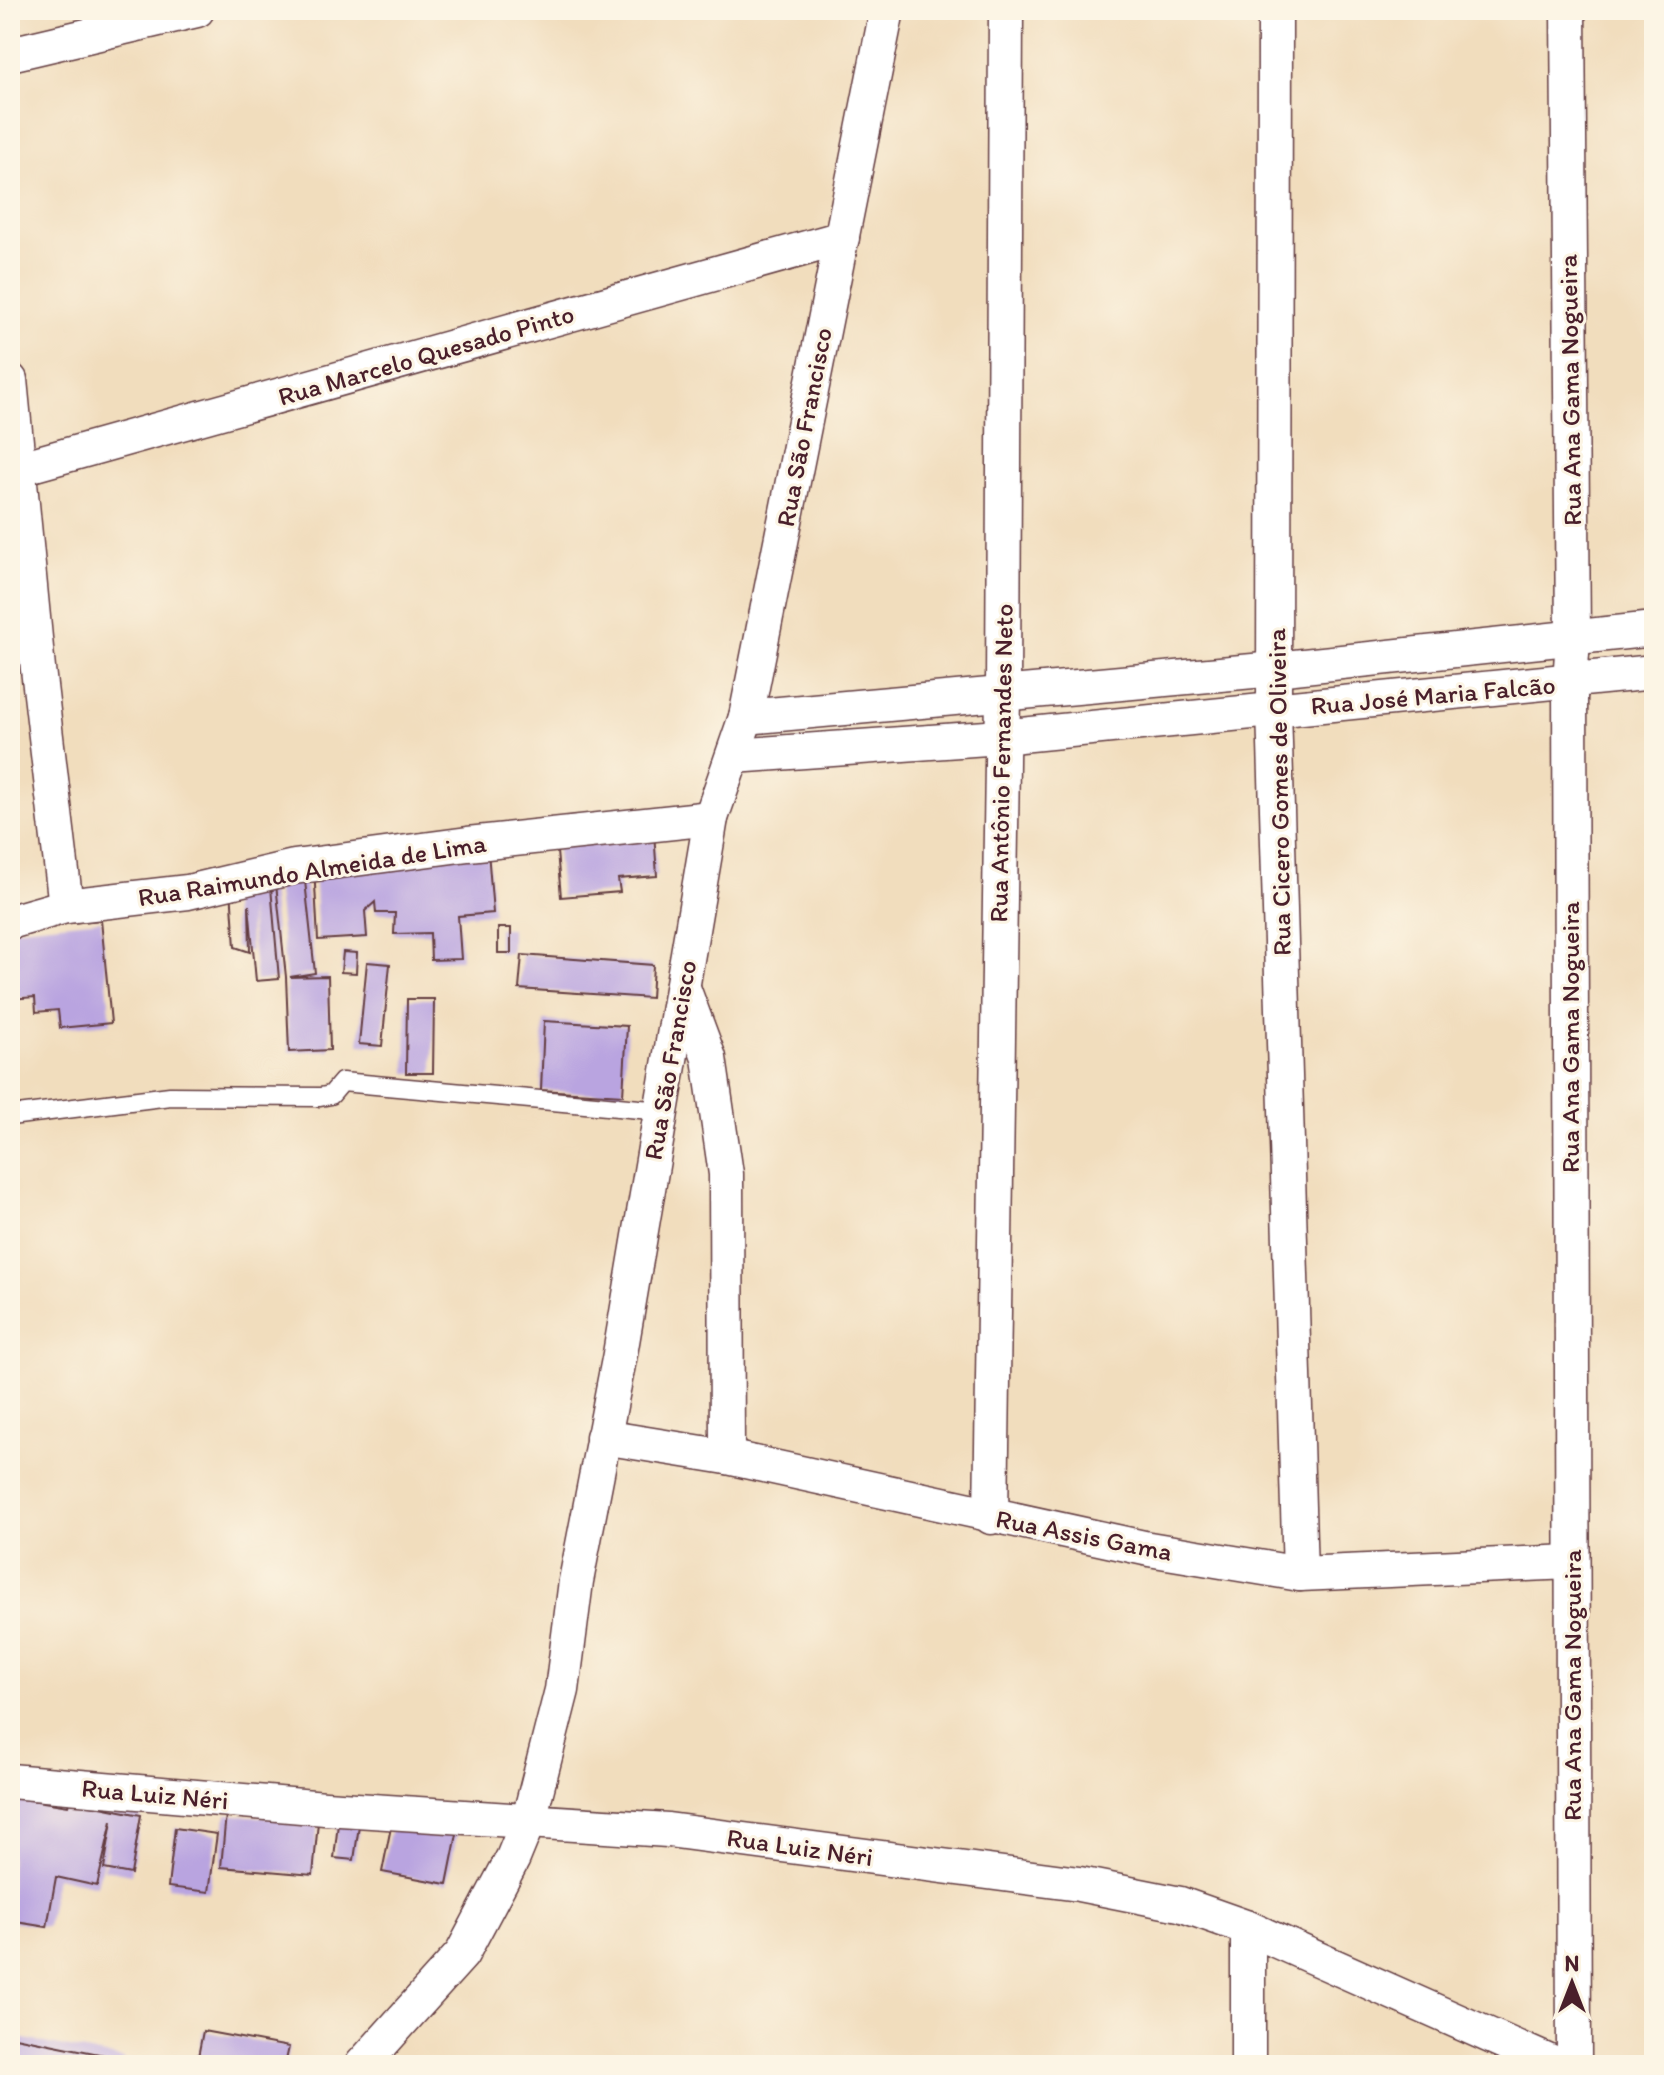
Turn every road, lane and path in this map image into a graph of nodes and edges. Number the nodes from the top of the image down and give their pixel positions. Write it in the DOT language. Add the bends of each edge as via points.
graph roads {
  1 [pos="197,10"];
  2 [pos="887,10"];
  3 [pos="1006,10"];
  4 [pos="1275,10"];
  5 [pos="1568,10"];
  6 [pos="10,54"];
  7 [pos="842,238"];
  8 [pos="10,380"];
  9 [pos="14,471"];
  10 [pos="1654,629"];
  11 [pos="1573,639"];
  12 [pos="1275,669"];
  13 [pos="1654,672"];
  14 [pos="1570,682"];
  15 [pos="1003,693"];
  16 [pos="1274,710"];
  17 [pos="746,717"];
  18 [pos="1001,737"];
  19 [pos="734,756"];
  20 [pos="711,818"];
  21 [pos="66,906"];
  22 [pos="10,922"];
  23 [pos="683,988"];
  24 [pos="662,1111"];
  25 [pos="10,1116"];
  26 [pos="603,1437"];
  27 [pos="727,1457"];
  28 [pos="991,1517"];
  29 [pos="1571,1562"];
  30 [pos="1300,1574"];
  31 [pos="10,1781"];
  32 [pos="529,1819"];
  33 [pos="1248,1928"];
  34 [pos="362,2065"];
  35 [pos="1248,2065"];
  36 [pos="1556,2065"];
  37 [pos="1574,2065"];
  1 -- 6 [label="street"];
  2 -- 7 [label="street, Rua São Francisco"];
  3 -- 15 [label="street, Rua Antônio Fernandes Neto"];
  4 -- 12 [label="street, Rua Cicero Gomes de Oliveira"];
  5 -- 11 [label="street, Rua Ana Gama Nogueira"];
  7 -- 9 [label="street, Rua Marcelo Quesado Pinto"];
  7 -- 17 [label="street, Rua São Francisco"];
  8 -- 9 [label="street"];
  9 -- 21 [label="street"];
  10 -- 11 [label="street, Rua José Maria Falcão"];
  11 -- 12 [label="street, Rua José Maria Falcão"];
  11 -- 14 [label="street, Rua Ana Gama Nogueira"];
  12 -- 15 [label="street, Rua José Maria Falcão"];
  12 -- 16 [label="street, Rua Cicero Gomes de Oliveira"];
  13 -- 14 [label="street, Rua José Maria Falcão"];
  14 -- 16 [label="street, Rua José Maria Falcão"];
  14 -- 29 [label="street, Rua Ana Gama Nogueira"];
  15 -- 17 [label="street, Rua José Maria Falcão"];
  15 -- 18 [label="street, Rua Antônio Fernandes Neto"];
  16 -- 18 [label="street, Rua José Maria Falcão"];
  16 -- 30 [label="street, Rua Cicero Gomes de Oliveira"];
  17 -- 19 [label="street, Rua São Francisco"];
  18 -- 19 [label="street, Rua José Maria Falcão"];
  18 -- 28 [label="street, Rua Antônio Fernandes Neto"];
  19 -- 20 [label="street, Rua São Francisco"];
  20 -- 21 [label="street, Rua Raimundo Almeida de Lima" via="325,863 188,892"];
  20 -- 23 [label="street, Rua São Francisco"];
  21 -- 22 [label="street, Rua Raimundo Almeida de Lima"];
  23 -- 24 [label="street, Rua São Francisco"];
  23 -- 27 [label="street" via="709,1058 726,1174"];
  24 -- 25 [label="lane" via="342,1082 331,1095 320,1097 170,1096"];
  24 -- 26 [label="street, Rua São Francisco"];
  26 -- 27 [label="street, Rua Assis Gama"];
  26 -- 32 [label="street, Rua São Francisco" via="562,1690"];
  27 -- 28 [label="street, Rua Assis Gama"];
  28 -- 30 [label="street, Rua Assis Gama"];
  29 -- 30 [label="street, Rua Assis Gama"];
  29 -- 37 [label="street, Rua Ana Gama Nogueira"];
  31 -- 32 [label="street, Rua Luiz Néri"];
  32 -- 33 [label="street, Rua Luiz Néri" via="668,1830 1079,1884 1180,1904"];
  32 -- 34 [label="street, Rua São Francisco" via="462,1954"];
  33 -- 35 [label="street"];
  33 -- 36 [label="street, Rua Luiz Néri"];
}
